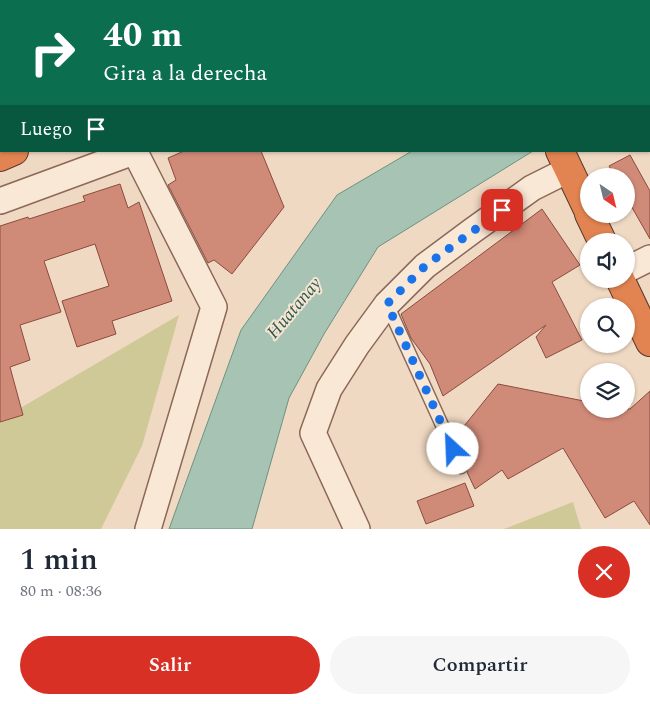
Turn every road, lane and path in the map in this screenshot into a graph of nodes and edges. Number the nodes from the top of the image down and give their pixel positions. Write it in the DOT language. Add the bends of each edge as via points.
graph roads {
  1 [pos="12,152"];
  2 [pos="136,152"];
  3 [pos="0,157"];
  4 [pos="563,158"];
  5 [pos="580,194"];
  6 [pos="0,201"];
  7 [pos="650,258"];
  8 [pos="635,266"];
  9 [pos="624,288"];
  10 [pos="387,304"];
  11 [pos="650,342"];
  12 [pos="462,467"];
  13 [pos="148,529"];
  14 [pos="357,529"];
  1 -- 3 [label="highway"];
  2 -- 6 [label="street"];
  2 -- 13 [label="street" via="214,307"];
  4 -- 5 [label="highway"];
  4 -- 10 [label="street" via="532,188 425,266"];
  7 -- 8 [label="street"];
  9 -- 11 [label="highway"];
  10 -- 12 [label="lane"];
  10 -- 14 [label="street" via="329,389 313,433"];
}
